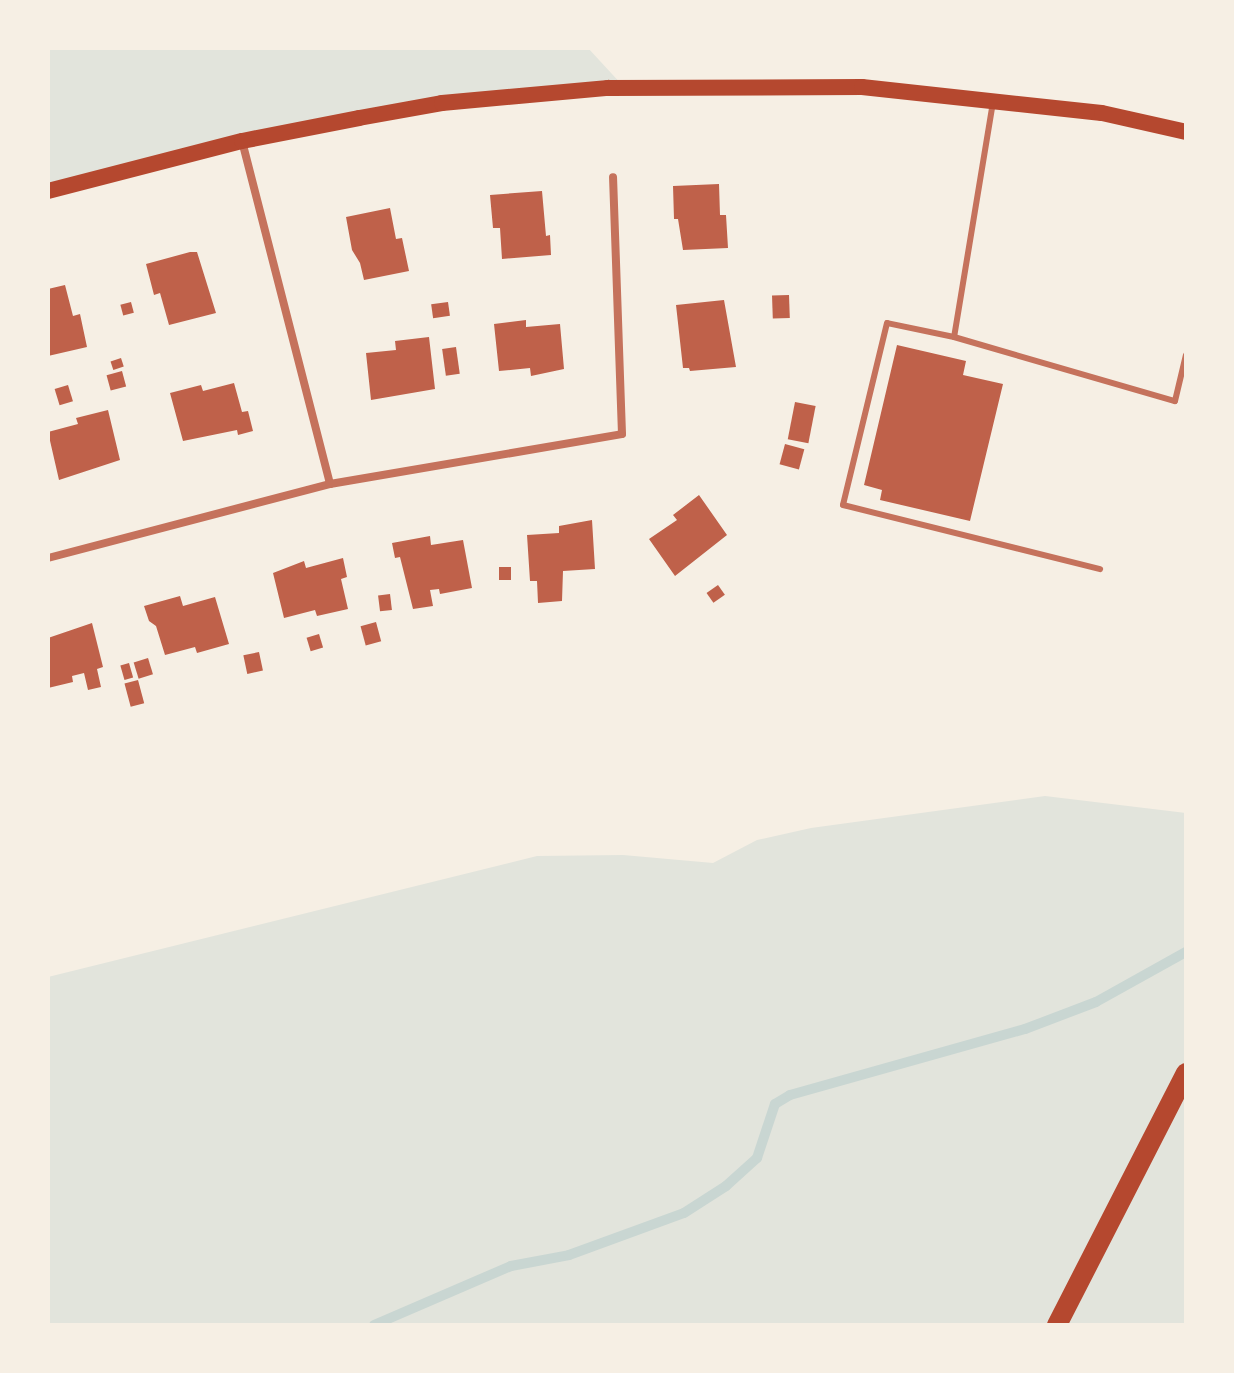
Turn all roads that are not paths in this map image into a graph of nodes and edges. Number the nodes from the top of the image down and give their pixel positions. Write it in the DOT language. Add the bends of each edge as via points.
graph roads {
  1 [pos="993,99"];
  2 [pos="1186,132"];
  3 [pos="242,141"];
  4 [pos="613,177"];
  5 [pos="48,191"];
  6 [pos="954,337"];
  7 [pos="1186,355"];
  8 [pos="330,484"];
  9 [pos="48,558"];
  10 [pos="1100,569"];
  11 [pos="1186,1073"];
  12 [pos="1057,1325"];
  1 -- 2 [label="main road" via="1102,113"];
  1 -- 3 [label="main road" via="862,87 608,88 442,103"];
  1 -- 6 [label="lane"];
  3 -- 5 [label="main road"];
  3 -- 8 [label="street"];
  4 -- 8 [label="street" via="622,434"];
  6 -- 7 [label="lane" via="1175,401"];
  6 -- 10 [label="lane" via="887,323 843,505"];
  8 -- 9 [label="street"];
  11 -- 12 [label="main road"];
}
